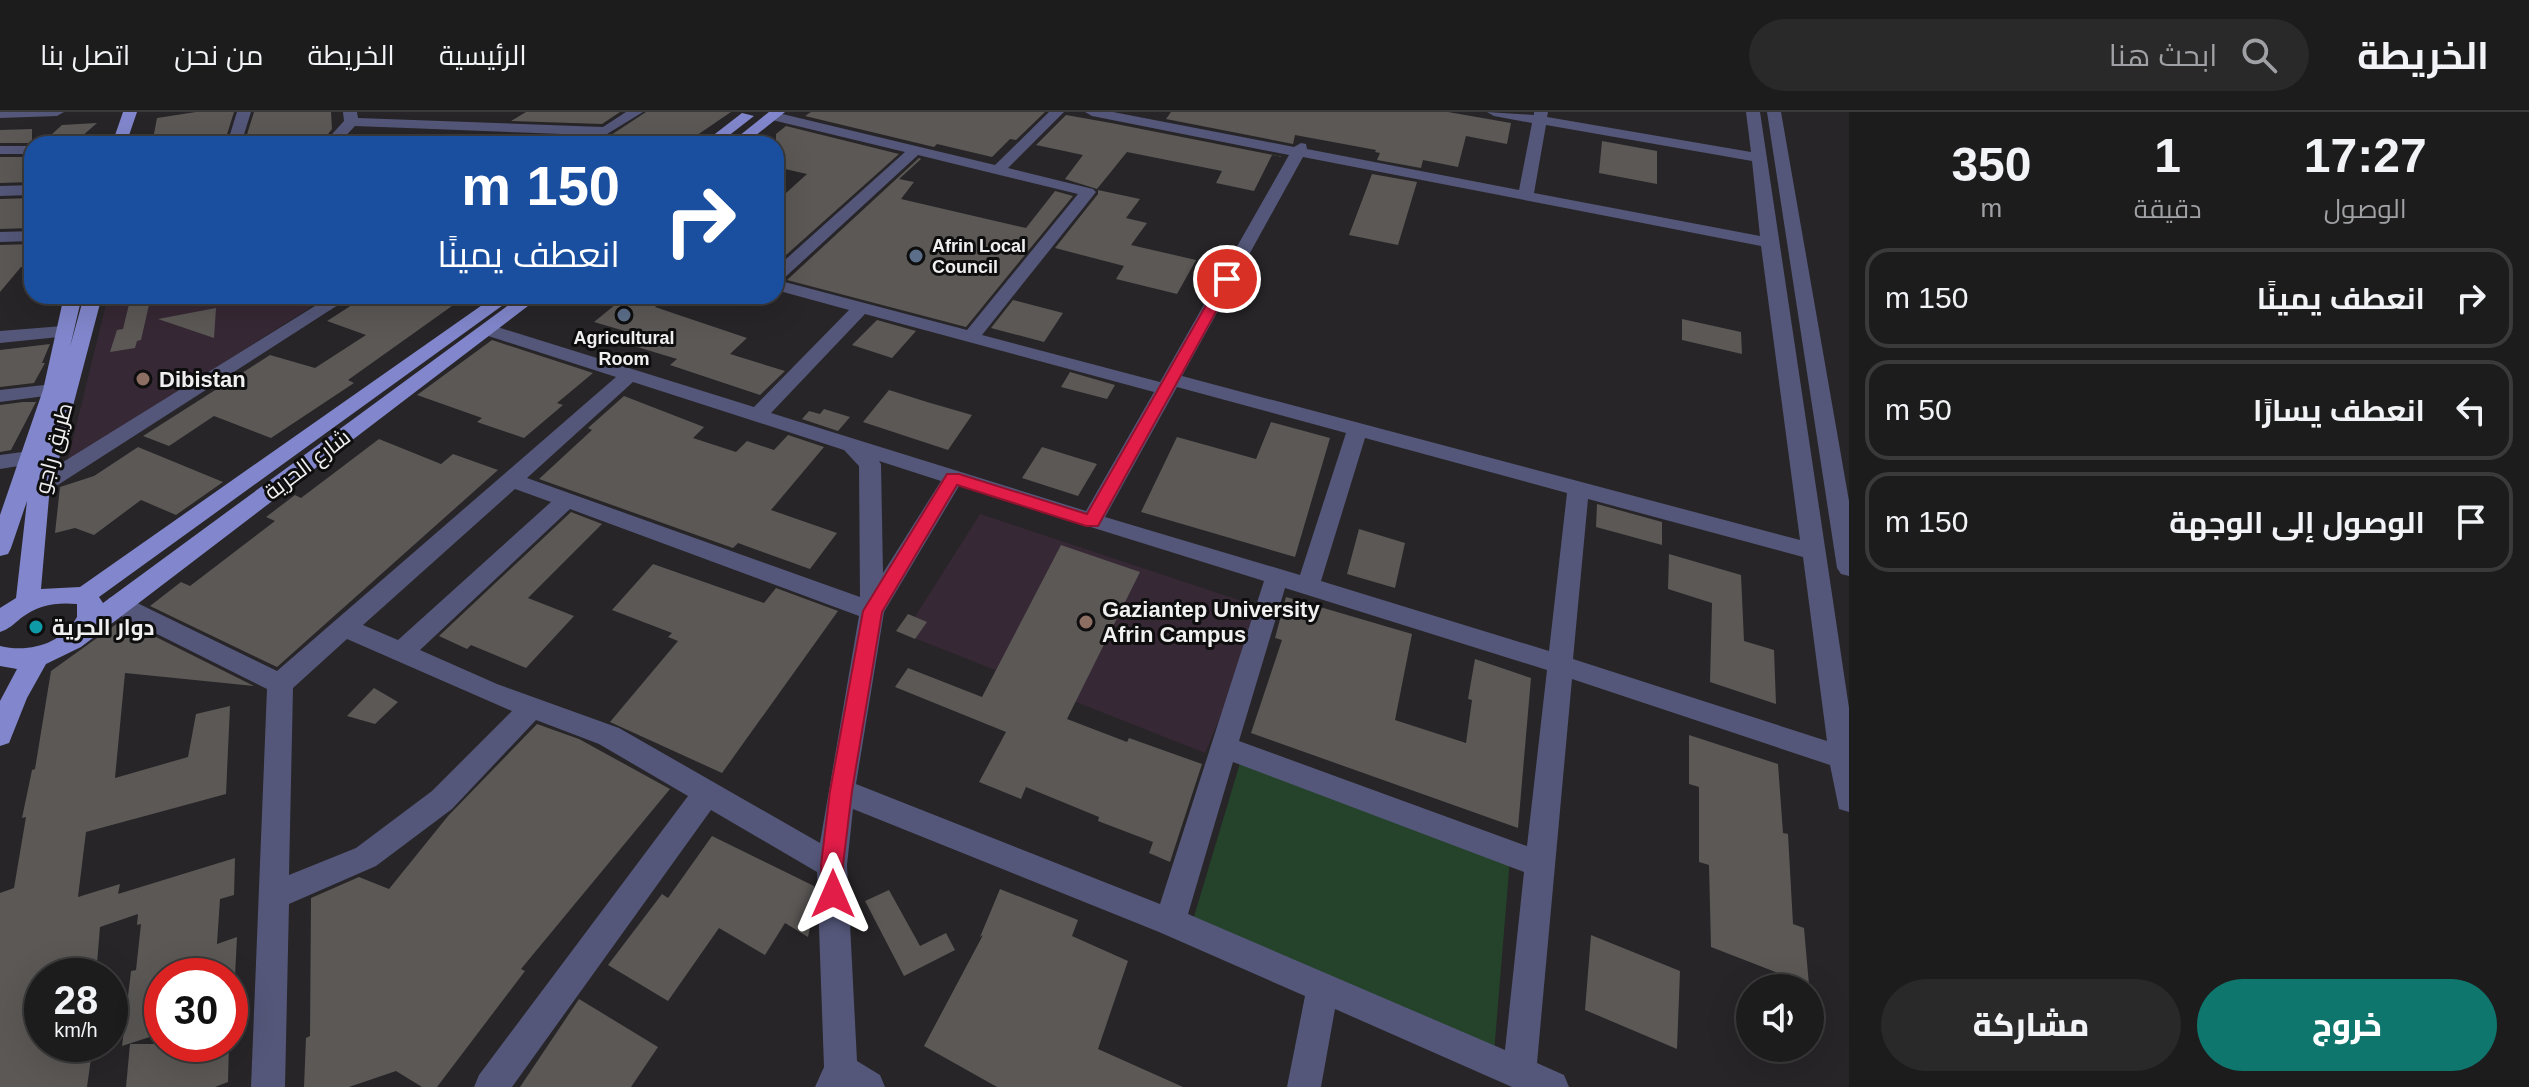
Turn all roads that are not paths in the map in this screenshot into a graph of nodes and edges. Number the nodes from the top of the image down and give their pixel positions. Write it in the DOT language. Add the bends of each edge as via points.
graph roads {
  1 [pos="57,112"];
  2 [pos="130,112"];
  3 [pos="142,112"];
  4 [pos="244,112"];
  5 [pos="520,112"];
  6 [pos="636,112"];
  7 [pos="752,112"];
  8 [pos="1057,112"];
  9 [pos="1092,112"];
  10 [pos="1494,112"];
  11 [pos="1753,112"];
  12 [pos="1774,112"];
  13 [pos="0,114"];
  14 [pos="776,114"];
  15 [pos="1540,116"];
  16 [pos="350,117"];
  17 [pos="494,127"];
  18 [pos="606,131"];
  19 [pos="122,136"];
  20 [pos="135,136"];
  21 [pos="236,136"];
  22 [pos="336,136"];
  23 [pos="598,136"];
  24 [pos="720,136"];
  25 [pos="747,136"];
  26 [pos="917,149"];
  27 [pos="1299,149"];
  28 [pos="0,150"];
  29 [pos="24,150"];
  30 [pos="1759,158"];
  31 [pos="998,170"];
  32 [pos="24,190"];
  33 [pos="0,191"];
  34 [pos="1526,196"];
  35 [pos="24,236"];
  36 [pos="0,237"];
  37 [pos="1769,243"];
  38 [pos="784,270"];
  39 [pos="784,287"];
  40 [pos="71,304"];
  41 [pos="91,304"];
  42 [pos="330,304"];
  43 [pos="491,304"];
  44 [pos="522,304"];
  45 [pos="861,308"];
  46 [pos="488,330"];
  47 [pos="63,332"];
  48 [pos="0,337"];
  49 [pos="970,338"];
  50 [pos="629,376"];
  51 [pos="383,383"];
  52 [pos="1167,384"];
  53 [pos="53,390"];
  54 [pos="405,391"];
  55 [pos="0,396"];
  56 [pos="757,416"];
  57 [pos="1357,430"];
  58 [pos="852,446"];
  59 [pos="30,458"];
  60 [pos="0,462"];
  61 [pos="953,478"];
  62 [pos="509,479"];
  63 [pos="42,485"];
  64 [pos="1578,489"];
  65 [pos="567,500"];
  66 [pos="1092,521"];
  67 [pos="0,548"];
  68 [pos="1815,552"];
  69 [pos="1849,568"];
  70 [pos="1277,576"];
  71 [pos="1308,586"];
  72 [pos="84,596"];
  73 [pos="28,602"];
  74 [pos="118,604"];
  75 [pos="872,611"];
  76 [pos="1,614"];
  77 [pos="344,627"];
  78 [pos="81,632"];
  79 [pos="401,653"];
  80 [pos="0,656"];
  81 [pos="37,657"];
  82 [pos="1562,664"];
  83 [pos="280,684"];
  84 [pos="532,707"];
  85 [pos="0,735"];
  86 [pos="1223,747"];
  87 [pos="1846,759"];
  88 [pos="841,791"];
  89 [pos="706,794"];
  90 [pos="1849,800"];
  91 [pos="1539,864"];
  92 [pos="832,865"];
  93 [pos="274,896"];
  94 [pos="1170,922"];
  95 [pos="1323,988"];
  96 [pos="1519,1073"];
  97 [pos="847,1081"];
  98 [pos="268,1087"];
  99 [pos="491,1087"];
  100 [pos="1304,1087"];
  101 [pos="1552,1087"];
  1 -- 13 [label="street"];
  2 -- 19 [label="main road"];
  3 -- 20 [label="main road"];
  4 -- 21 [label="street"];
  5 -- 17 [label="street"];
  6 -- 18 [label="street"];
  7 -- 24 [label="main road"];
  8 -- 31 [label="street"];
  9 -- 27 [label="street"];
  10 -- 15 [label="street"];
  11 -- 30 [label="street"];
  12 -- 69 [label="street"];
  14 -- 25 [label="main road"];
  14 -- 26 [label="street"];
  15 -- 30 [label="street"];
  15 -- 34 [label="street"];
  16 -- 17 [label="street"];
  16 -- 22 [label="street"];
  17 -- 18 [label="street"];
  18 -- 23 [label="street"];
  26 -- 31 [label="street"];
  26 -- 38 [label="street"];
  27 -- 34 [label="street"];
  27 -- 52 [label="street"];
  28 -- 29 [label="street"];
  30 -- 37 [label="street"];
  31 -- 49 [label="street" via="1088,192"];
  32 -- 33 [label="street"];
  34 -- 37 [label="street"];
  35 -- 36 [label="street"];
  37 -- 68 [label="street"];
  39 -- 45 [label="street"];
  40 -- 47 [label="main road, طريق راجو"];
  41 -- 63 [label="main road, طريق راجو"];
  42 -- 63 [label="street"];
  43 -- 51 [label="main road, شارع الحرية"];
  44 -- 46 [label="main road, شارع الحرية"];
  45 -- 49 [label="street"];
  45 -- 56 [label="street"];
  46 -- 50 [label="street"];
  46 -- 54 [label="main road, شارع الحرية"];
  47 -- 48 [label="street"];
  47 -- 53 [label="main road, طريق راجو"];
  49 -- 52 [label="street"];
  50 -- 56 [label="street"];
  50 -- 62 [label="street"];
  51 -- 54 [label="main road"];
  51 -- 72 [label="main road, شارع الحرية"];
  52 -- 57 [label="street"];
  52 -- 66 [label="street"];
  53 -- 55 [label="street"];
  53 -- 59 [label="main road, طريق راجو"];
  54 -- 74 [label="main road, شارع الحرية"];
  56 -- 58 [label="street"];
  57 -- 64 [label="street"];
  57 -- 71 [label="street"];
  58 -- 61 [label="street"];
  58 -- 75 [label="street" via="870,464"];
  59 -- 60 [label="street"];
  59 -- 67 [label="main road, طريق راجو"];
  61 -- 66 [label="street"];
  61 -- 75 [label="street"];
  62 -- 65 [label="street"];
  62 -- 77 [label="street"];
  63 -- 73 [label="main road, طريق راجو"];
  64 -- 68 [label="street"];
  64 -- 82 [label="street"];
  65 -- 75 [label="street"];
  65 -- 79 [label="street"];
  66 -- 70 [label="street"];
  68 -- 87 [label="street"];
  70 -- 71 [label="street"];
  70 -- 86 [label="street"];
  71 -- 82 [label="street"];
  72 -- 73 [label="main road" via="54,594"];
  72 -- 78 [label="main road" via="92,612"];
  73 -- 76 [label="main road"];
  74 -- 78 [label="main road, شارع الحرية"];
  74 -- 83 [label="street"];
  75 -- 88 [label="street"];
  77 -- 79 [label="street"];
  77 -- 83 [label="street"];
  78 -- 81 [label="main road, شارع الحرية"];
  79 -- 84 [label="street"];
  80 -- 81 [label="main road"];
  81 -- 85 [label="main road"];
  82 -- 87 [label="street"];
  82 -- 91 [label="street"];
  83 -- 93 [label="street"];
  84 -- 89 [label="street" via="609,736"];
  84 -- 93 [label="street" via="442,800 366,857"];
  86 -- 91 [label="street"];
  86 -- 94 [label="street"];
  87 -- 90 [label="street"];
  88 -- 92 [label="street"];
  88 -- 94 [label="street"];
  89 -- 92 [label="street"];
  89 -- 99 [label="street"];
  91 -- 96 [label="street"];
  92 -- 97 [label="street"];
  93 -- 98 [label="street"];
  94 -- 95 [label="street"];
  95 -- 96 [label="street"];
  95 -- 100 [label="street"];
  96 -- 101 [label="street"];
}
